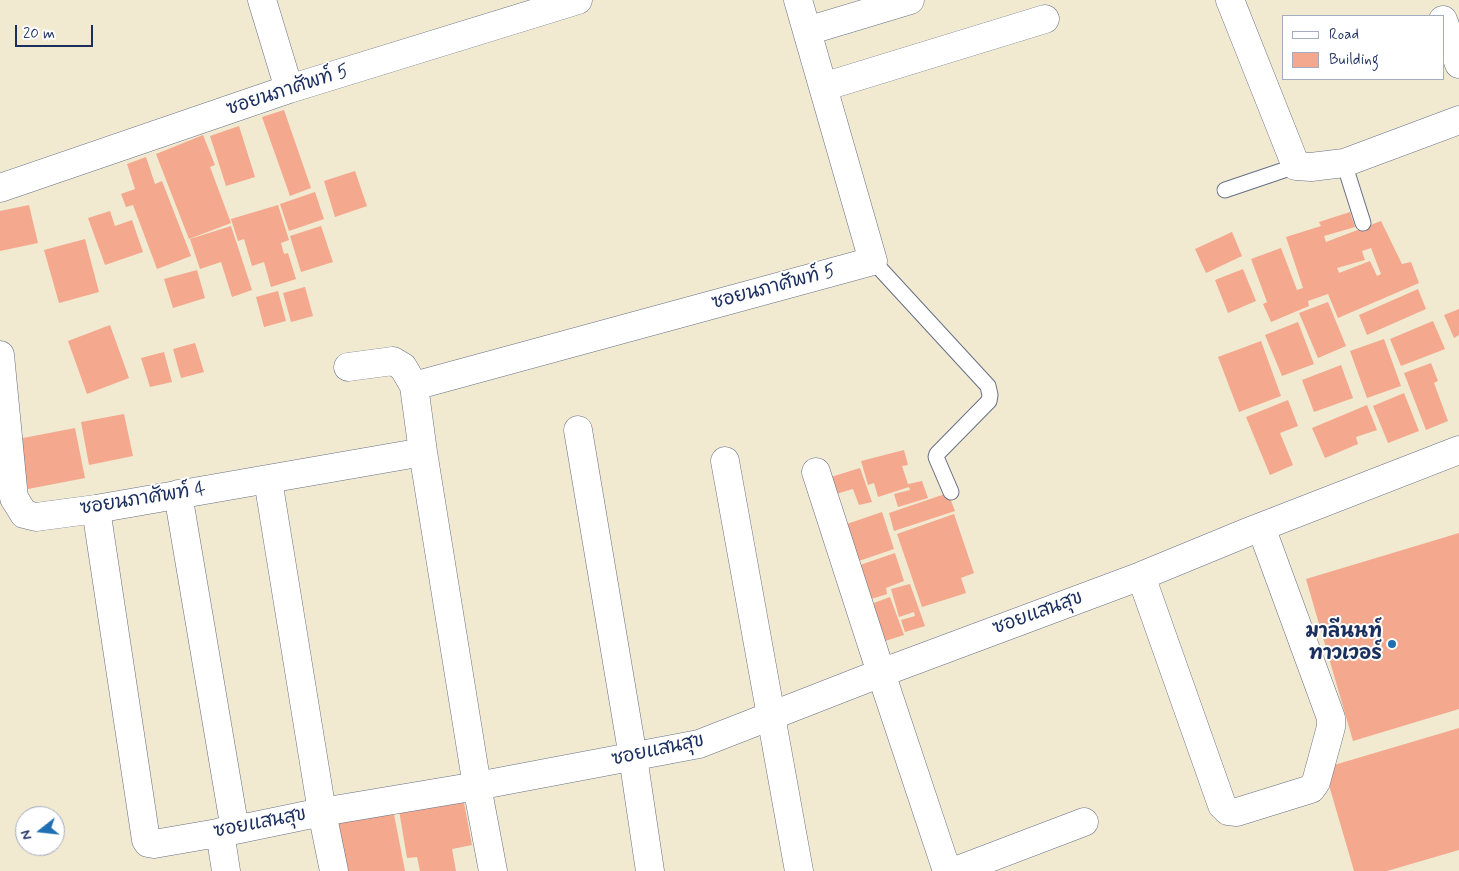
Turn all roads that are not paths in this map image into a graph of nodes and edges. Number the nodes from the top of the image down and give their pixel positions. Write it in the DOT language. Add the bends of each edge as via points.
graph roads {
  1 [pos="262,0"];
  2 [pos="578,0"];
  3 [pos="798,0"];
  4 [pos="910,0"];
  5 [pos="1230,0"];
  6 [pos="1435,0"];
  7 [pos="1441,15"];
  8 [pos="1045,19"];
  9 [pos="1444,23"];
  10 [pos="807,31"];
  11 [pos="1459,64"];
  12 [pos="822,87"];
  13 [pos="289,89"];
  14 [pos="1459,120"];
  15 [pos="1344,163"];
  16 [pos="1296,166"];
  17 [pos="0,188"];
  18 [pos="1225,190"];
  19 [pos="1363,223"];
  20 [pos="873,261"];
  21 [pos="0,356"];
  22 [pos="348,367"];
  23 [pos="414,386"];
  24 [pos="578,430"];
  25 [pos="1459,450"];
  26 [pos="423,452"];
  27 [pos="725,461"];
  28 [pos="816,472"];
  29 [pos="268,480"];
  30 [pos="951,492"];
  31 [pos="178,494"];
  32 [pos="96,509"];
  33 [pos="1261,527"];
  34 [pos="1141,576"];
  35 [pos="881,673"];
  36 [pos="771,716"];
  37 [pos="633,757"];
  38 [pos="477,786"];
  39 [pos="322,812"];
  40 [pos="1084,822"];
  41 [pos="227,831"];
  42 [pos="226,871"];
  43 [pos="334,871"];
  44 [pos="493,871"];
  45 [pos="650,871"];
  46 [pos="799,871"];
  47 [pos="947,871"];
  48 [pos="955,871"];
  1 -- 13 [label="street"];
  2 -- 13 [label="street, ซอยนภาศัพท์ 5"];
  3 -- 10 [label="street"];
  4 -- 10 [label="street"];
  5 -- 16 [label="street"];
  6 -- 7 [label="street"];
  8 -- 12 [label="street"];
  9 -- 11 [label="street"];
  10 -- 12 [label="street"];
  12 -- 20 [label="street"];
  13 -- 17 [label="street, ซอยนภาศัพท์ 5"];
  14 -- 15 [label="street"];
  15 -- 16 [label="street"];
  15 -- 19 [label="lane"];
  16 -- 18 [label="lane"];
  20 -- 23 [label="street, ซอยนภาศัพท์ 5"];
  20 -- 30 [label="lane" via="988,386 989,401 936,456"];
  21 -- 32 [label="street, ซอยนภาศัพท์ 4" via="14,498 24,514 36,517"];
  22 -- 23 [label="street" via="393,361 403,367"];
  23 -- 26 [label="street"];
  24 -- 37 [label="street"];
  25 -- 33 [label="street, ซอยแสนสุข"];
  26 -- 29 [label="street, ซอยนภาศัพท์ 4"];
  26 -- 38 [label="street"];
  27 -- 36 [label="street"];
  28 -- 35 [label="street"];
  29 -- 31 [label="street, ซอยนภาศัพท์ 4"];
  29 -- 39 [label="street"];
  31 -- 32 [label="street, ซอยนภาศัพท์ 4"];
  31 -- 41 [label="street"];
  32 -- 41 [label="street, ซอยแสนสุข" via="146,840 154,844"];
  33 -- 34 [label="street, ซอยแสนสุข"];
  33 -- 34 [label="street" via="1331,718 1316,782 1311,789 1237,812 1228,811 1222,805"];
  34 -- 35 [label="street, ซอยแสนสุข"];
  35 -- 36 [label="street, ซอยแสนสุข"];
  35 -- 47 [label="street"];
  36 -- 37 [label="street, ซอยแสนสุข" via="699,744"];
  36 -- 46 [label="street"];
  37 -- 38 [label="street, ซอยแสนสุข"];
  37 -- 45 [label="street"];
  38 -- 39 [label="street, ซอยแสนสุข"];
  38 -- 44 [label="street"];
  39 -- 41 [label="street, ซอยแสนสุข"];
  39 -- 43 [label="street"];
  40 -- 48 [label="street"];
  41 -- 42 [label="street"];
}
